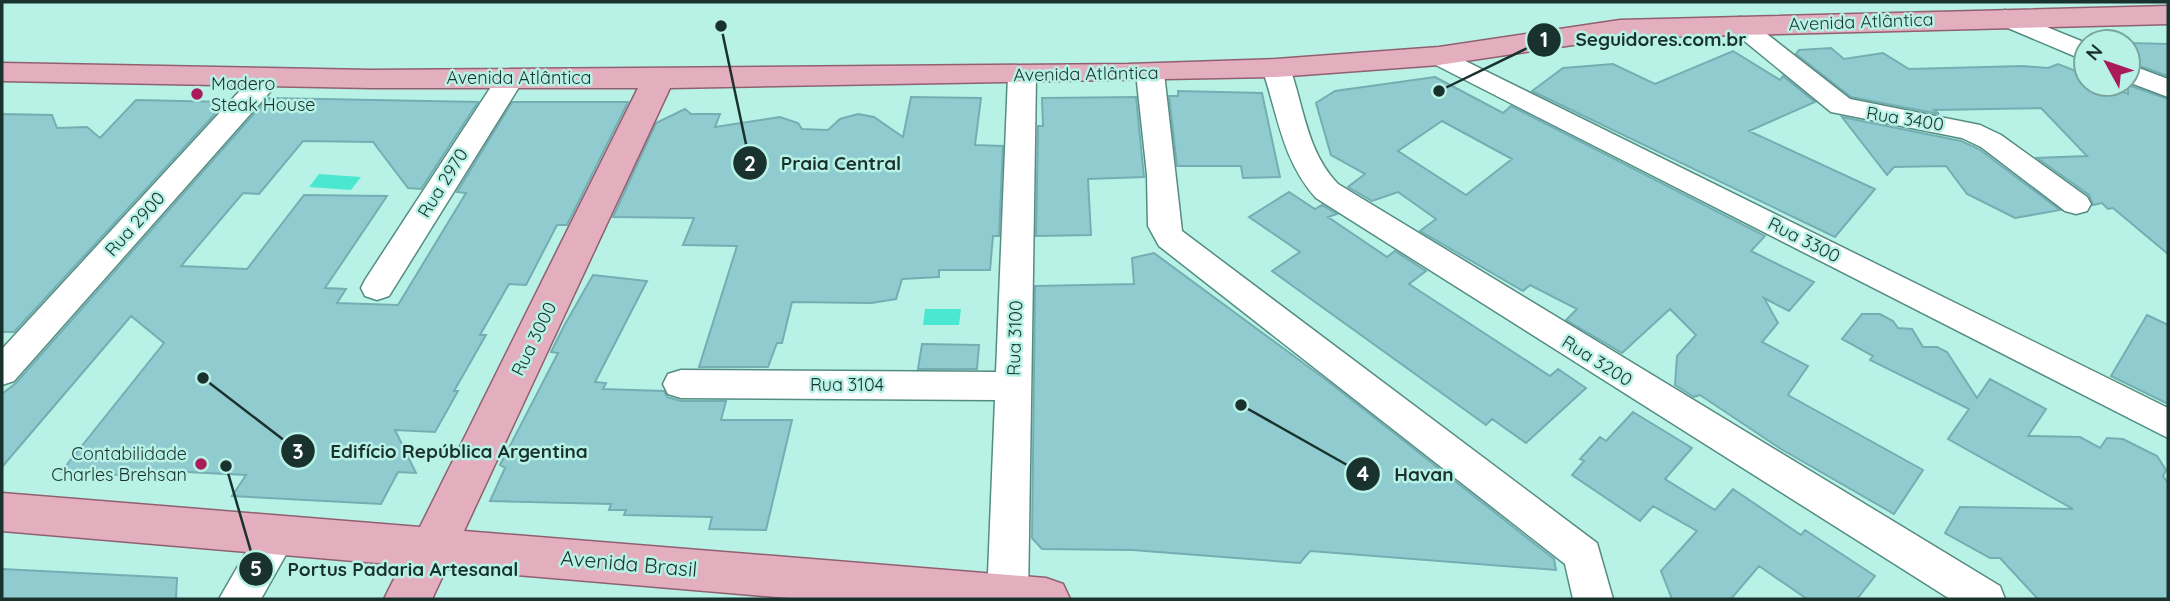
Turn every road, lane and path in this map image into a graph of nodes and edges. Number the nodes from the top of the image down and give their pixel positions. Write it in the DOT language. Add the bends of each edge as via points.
graph roads {
  1 [pos="2168,15"];
  2 [pos="2005,18"];
  3 [pos="1740,25"];
  4 [pos="2072,47"];
  5 [pos="1439,56"];
  6 [pos="1276,68"];
  7 [pos="2,72"];
  8 [pos="1150,73"];
  9 [pos="1022,76"];
  10 [pos="268,77"];
  11 [pos="2142,78"];
  12 [pos="510,79"];
  13 [pos="659,79"];
  14 [pos="2168,89"];
  15 [pos="2076,204"];
  16 [pos="377,288"];
  17 [pos="2,372"];
  18 [pos="681,384"];
  19 [pos="1013,386"];
  20 [pos="2168,424"];
  21 [pos="4,515"];
  22 [pos="277,535"];
  23 [pos="433,548"];
  24 [pos="758,587"];
  25 [pos="1020,598"];
  26 [pos="239,599"];
  27 [pos="408,599"];
  28 [pos="1593,599"];
  29 [pos="1985,599"];
  1 -- 2 [label="main road, Avenida Atlântica"];
  2 -- 3 [label="main road, Avenida Atlântica"];
  2 -- 4 [label="street"];
  3 -- 5 [label="main road, Avenida Atlântica" via="1600,30"];
  3 -- 15 [label="street, Rua 3400" via="1841,106 1970,131 1991,141"];
  5 -- 6 [label="main road, Avenida Atlântica"];
  5 -- 20 [label="street, Rua 3300"];
  6 -- 8 [label="main road, Avenida Atlântica"];
  6 -- 29 [label="street, Rua 3200" via="1296,142 1311,177 1326,191"];
  7 -- 10 [label="main road, Avenida Atlântica"];
  8 -- 9 [label="main road, Avenida Atlântica"];
  8 -- 28 [label="street" via="1164,226 1170,238 1583,555"];
  9 -- 13 [label="main road, Avenida Atlântica"];
  9 -- 19 [label="street, Rua 3100"];
  10 -- 12 [label="main road, Avenida Atlântica"];
  10 -- 17 [label="street, Rua 2900"];
  11 -- 14 [label="street"];
  12 -- 13 [label="main road, Avenida Atlântica"];
  12 -- 16 [label="lane, Rua 2970"];
  13 -- 23 [label="main road, Rua 3000"];
  18 -- 19 [label="street, Rua 3104"];
  19 -- 25 [label="street, Rua 3100"];
  21 -- 22 [label="main road, Avenida Brasil"];
  22 -- 23 [label="main road, Avenida Brasil"];
  22 -- 26 [label="street"];
  23 -- 24 [label="main road, Avenida Brasil"];
  23 -- 27 [label="main road, Rua 3000"];
  24 -- 25 [label="main road, Avenida Brasil"];
}
